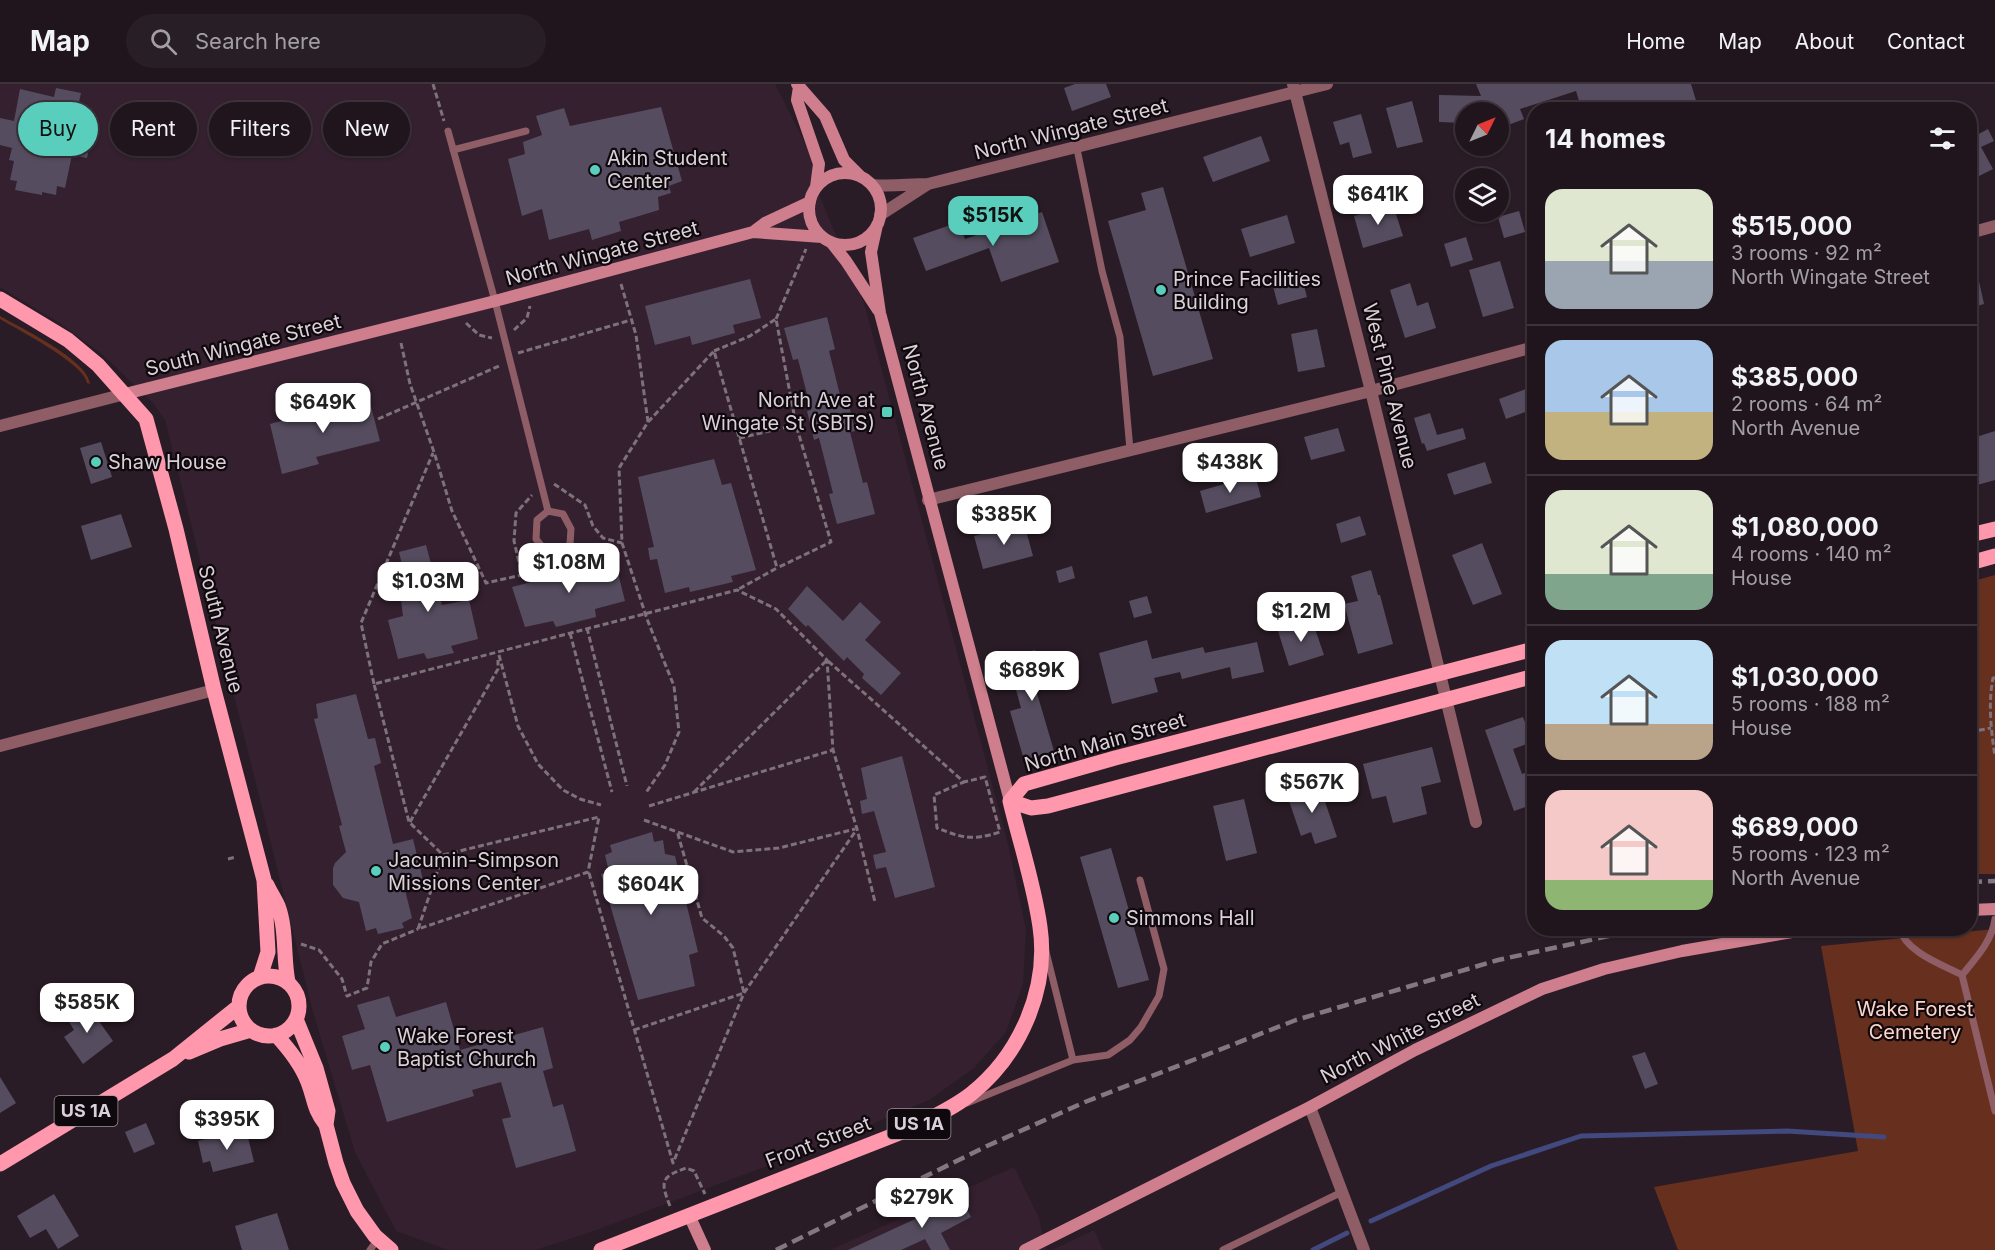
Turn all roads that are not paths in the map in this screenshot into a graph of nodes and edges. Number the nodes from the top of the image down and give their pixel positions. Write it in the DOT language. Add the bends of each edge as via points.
graph roads {
  1 [pos="1327,84"];
  2 [pos="798,86"];
  3 [pos="1294,88"];
  4 [pos="448,131"];
  5 [pos="526,131"];
  6 [pos="1077,148"];
  7 [pos="453,150"];
  8 [pos="861,177"];
  9 [pos="928,184"];
  10 [pos="872,185"];
  11 [pos="816,187"];
  12 [pos="810,202"];
  13 [pos="878,220"];
  14 [pos="1995,226"];
  15 [pos="1977,231"];
  16 [pos="753,232"];
  17 [pos="826,239"];
  18 [pos="0,299"];
  19 [pos="495,302"];
  20 [pos="880,313"];
  21 [pos="1527,349"];
  22 [pos="1371,391"];
  23 [pos="125,394"];
  24 [pos="0,426"];
  25 [pos="1130,450"];
  26 [pos="928,500"];
  27 [pos="548,511"];
  28 [pos="1995,529"];
  29 [pos="1977,533"];
  30 [pos="1995,556"];
  31 [pos="1977,561"];
  32 [pos="1527,651"];
  33 [pos="1440,674"];
  34 [pos="1527,678"];
  35 [pos="214,690"];
  36 [pos="1447,699"];
  37 [pos="0,746"];
  38 [pos="1010,801"];
  39 [pos="1476,822"];
  40 [pos="264,880"];
  41 [pos="1140,880"];
  42 [pos="1995,909"];
  43 [pos="1977,910"];
  44 [pos="1995,919"];
  45 [pos="1040,928"];
  46 [pos="1769,936"];
  47 [pos="1903,936"];
  48 [pos="1962,975"];
  49 [pos="260,977"];
  50 [pos="288,982"];
  51 [pos="239,1006"];
  52 [pos="296,1019"];
  53 [pos="251,1030"];
  54 [pos="276,1035"];
  55 [pos="172,1059"];
  56 [pos="1073,1060"];
  57 [pos="1310,1107"];
  58 [pos="1995,1111"];
  59 [pos="940,1114"];
  60 [pos="326,1125"];
  61 [pos="0,1163"];
  62 [pos="1342,1192"];
  63 [pos="689,1215"];
  64 [pos="374,1244"];
  65 [pos="391,1250"];
  66 [pos="602,1250"];
  67 [pos="705,1250"];
  68 [pos="1025,1250"];
  69 [pos="1223,1250"];
  70 [pos="1364,1250"];
  1 -- 3 [label="street, North Wingate Street"];
  2 -- 8 [label="street" via="825,116 844,160"];
  2 -- 11 [label="street" via="797,100 819,164"];
  3 -- 6 [label="street, North Wingate Street"];
  3 -- 22 [label="street, West Pine Avenue"];
  4 -- 7 [label="lane"];
  5 -- 7 [label="lane"];
  6 -- 9 [label="street, North Wingate Street"];
  6 -- 25 [label="lane" via="1120,337"];
  7 -- 19 [label="lane"];
  8 -- 10 [label="street"];
  8 -- 11 [label="street" via="836,174"];
  9 -- 10 [label="street, North Wingate Street"];
  9 -- 13 [label="street, North Wingate Street"];
  10 -- 13 [label="street" via="880,203"];
  11 -- 12 [label="street"];
  12 -- 16 [label="street, North Wingate Street"];
  12 -- 17 [label="street" via="814,228"];
  13 -- 17 [label="street" via="862,241 841,245"];
  13 -- 20 [label="street, North Avenue" via="871,252"];
  14 -- 15 [label="street"];
  16 -- 17 [label="street, North Wingate Street"];
  16 -- 19 [label="street, North Wingate Street"];
  17 -- 20 [label="street, North Avenue" via="846,261"];
  18 -- 23 [label="main road, South Avenue" via="68,340"];
  19 -- 23 [label="street, South Wingate Street"];
  19 -- 27 [label="lane"];
  20 -- 26 [label="street, North Avenue"];
  21 -- 22 [label="street"];
  22 -- 25 [label="street"];
  22 -- 33 [label="street, West Pine Avenue"];
  23 -- 24 [label="street, South Wingate Street"];
  23 -- 35 [label="main road, South Avenue" via="146,419"];
  25 -- 26 [label="street"];
  26 -- 38 [label="street, North Avenue"];
  27 -- 27 [label="lane" via="537,520 536,539 546,552 561,552 570,544 571,529 563,514"];
  28 -- 29 [label="main road"];
  30 -- 31 [label="main road"];
  32 -- 33 [label="main road, North Main Street"];
  33 -- 36 [label="street, West Pine Avenue"];
  33 -- 38 [label="main road, North Main Street" via="1024,784"];
  34 -- 36 [label="main road, North Main Street"];
  35 -- 37 [label="street"];
  35 -- 40 [label="main road, South Avenue"];
  36 -- 38 [label="main road, North Main Street" via="1048,806 1031,808"];
  36 -- 39 [label="street, West Pine Avenue"];
  38 -- 45 [label="main road, North Avenue / US 1A"];
  40 -- 49 [label="main road, South Avenue" via="268,952"];
  40 -- 50 [label="main road, South Avenue" via="278,906"];
  41 -- 56 [label="lane" via="1164,969 1159,996 1130,1041 1108,1055"];
  42 -- 43 [label="street"];
  44 -- 48 [label="lane" via="1986,943"];
  45 -- 56 [label="lane"];
  45 -- 59 [label="main road, Front Street / US 1A" via="1040,975 1021,1032 987,1080"];
  46 -- 57 [label="street, North White Street" via="1682,951 1552,985 1415,1050"];
  47 -- 48 [label="lane" via="1921,954"];
  48 -- 58 [label="lane"];
  49 -- 50 [label="main road" via="276,976"];
  49 -- 51 [label="main road, US 1A" via="243,990"];
  50 -- 52 [label="main road" via="298,999"];
  51 -- 53 [label="main road" via="242,1019"];
  51 -- 55 [label="main road, US 1A"];
  52 -- 54 [label="main road"];
  52 -- 60 [label="main road" via="328,1111"];
  53 -- 54 [label="main road, US 1A"];
  53 -- 55 [label="main road, US 1A"];
  54 -- 60 [label="main road" via="298,1062 317,1114"];
  55 -- 61 [label="main road, US 1A"];
  56 -- 59 [label="lane"];
  57 -- 62 [label="street"];
  57 -- 68 [label="street, North White Street"];
  59 -- 63 [label="main road, Front Street / US 1A"];
  60 -- 64 [label="main road" via="343,1183"];
  62 -- 69 [label="lane"];
  62 -- 70 [label="street"];
  63 -- 66 [label="main road, Front Street / US 1A"];
  63 -- 67 [label="street"];
  64 -- 65 [label="main road"];
}
